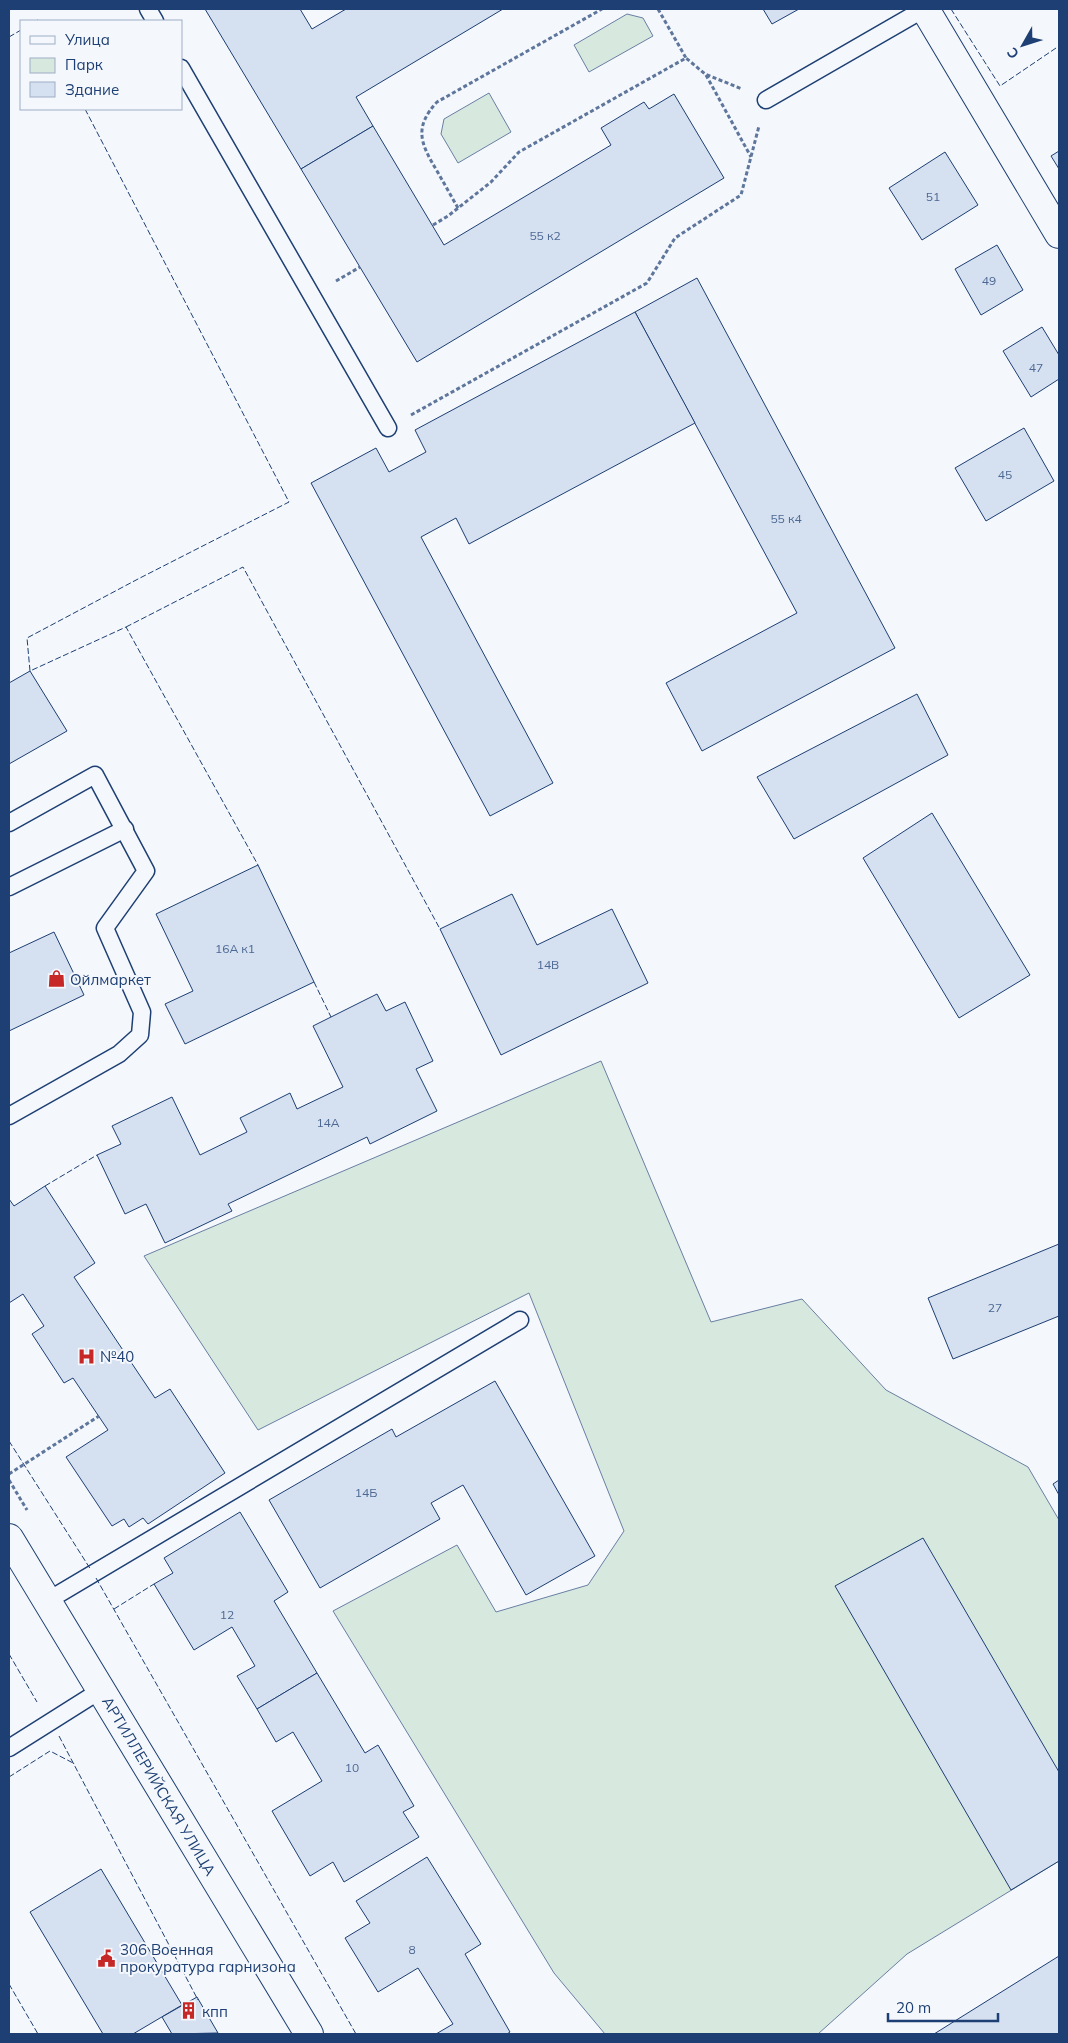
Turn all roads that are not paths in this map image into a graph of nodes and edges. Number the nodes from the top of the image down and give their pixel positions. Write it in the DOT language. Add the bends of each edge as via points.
graph roads {
  1 [pos="148,9"];
  2 [pos="925,9"];
  3 [pos="154,20"];
  4 [pos="182,70"];
  5 [pos="766,100"];
  6 [pos="1059,234"];
  7 [pos="388,428"];
  8 [pos="9,823"];
  9 [pos="125,829"];
  10 [pos="9,887"];
  11 [pos="9,1116"];
  12 [pos="520,1320"];
  13 [pos="9,1538"];
  14 [pos="47,1602"];
  15 [pos="101,1690"];
  16 [pos="9,1748"];
  17 [pos="309,2034"];
  1 -- 3 [label="lane"];
  2 -- 5 [label="lane"];
  2 -- 6 [label="main road"];
  4 -- 7 [label="lane"];
  8 -- 9 [label="lane" via="95,775"];
  9 -- 10 [label="lane"];
  9 -- 11 [label="lane" via="146,871 105,928 142,1012 140,1035 119,1054"];
  12 -- 14 [label="lane"];
  13 -- 14 [label="main road, АРТИЛЛЕРИЙСКАЯ УЛИЦА"];
  14 -- 15 [label="main road, АРТИЛЛЕРИЙСКАЯ УЛИЦА"];
  15 -- 16 [label="lane"];
  15 -- 17 [label="main road, АРТИЛЛЕРИЙСКАЯ УЛИЦА"];
}
